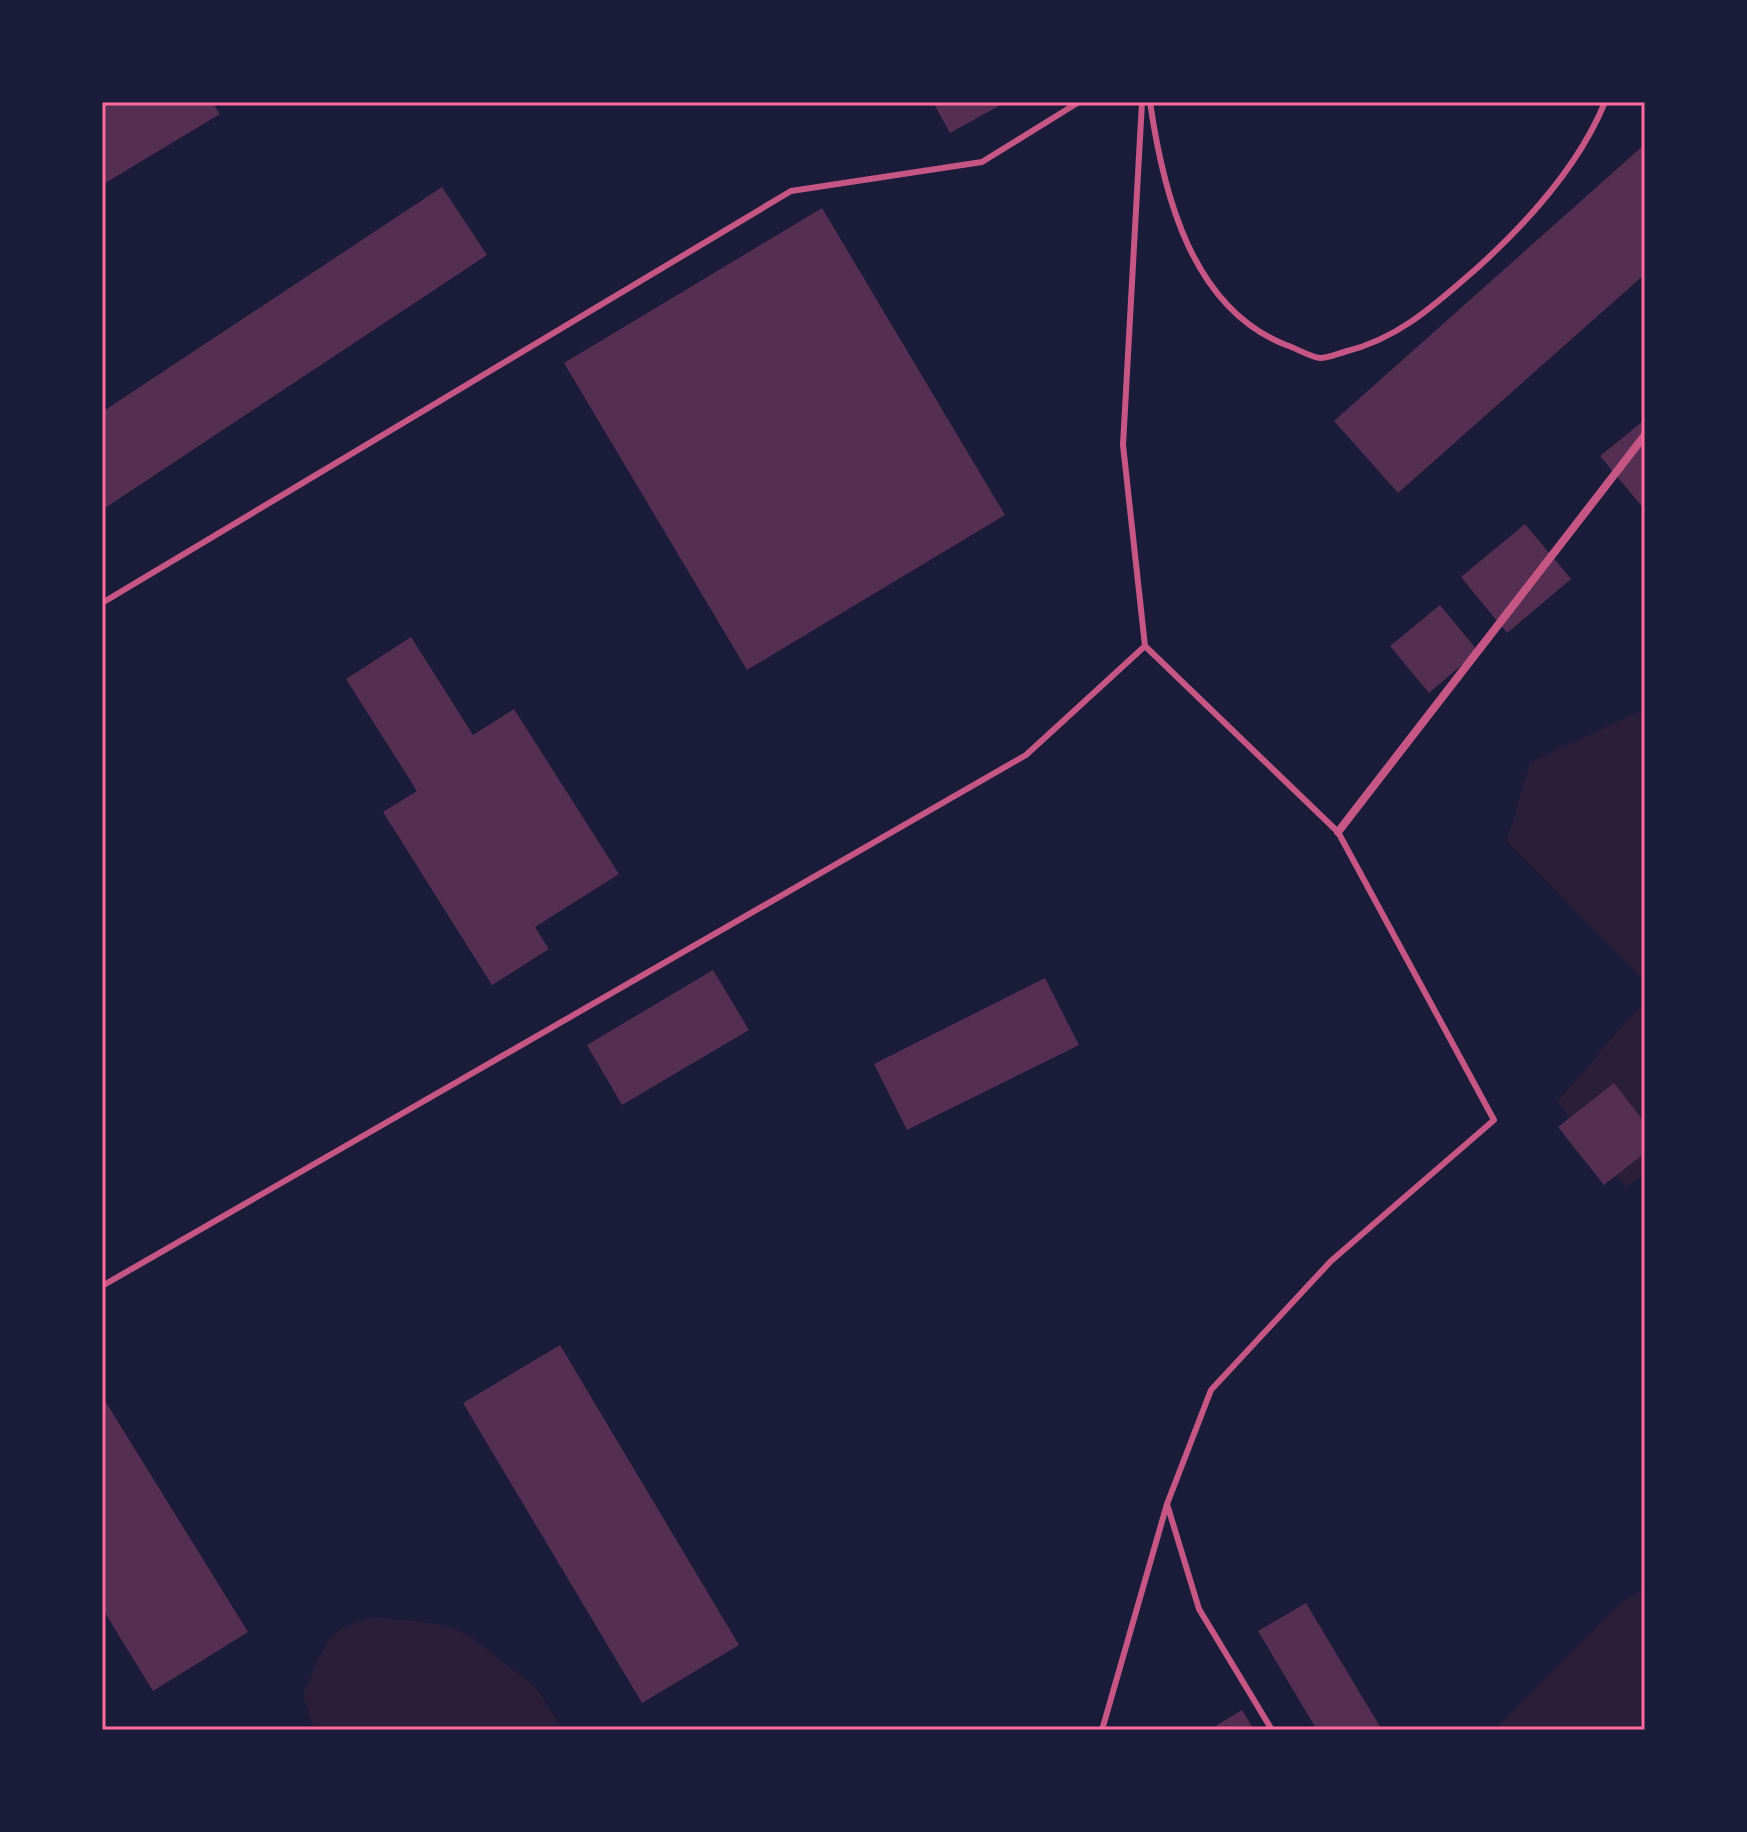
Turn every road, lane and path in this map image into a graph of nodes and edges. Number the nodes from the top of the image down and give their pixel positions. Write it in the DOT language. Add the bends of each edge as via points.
graph roads {
  1 [pos="1079,102"];
  2 [pos="1142,102"];
  3 [pos="1150,102"];
  4 [pos="1605,102"];
  5 [pos="1645,435"];
  6 [pos="102,603"];
  7 [pos="1145,646"];
  8 [pos="1338,832"];
  9 [pos="102,1286"];
  10 [pos="1167,1504"];
  11 [pos="1104,1729"];
  12 [pos="1272,1730"];
  1 -- 6 [label="lane" via="982,162 791,191"];
  2 -- 7 [label="lane" via="1123,445"];
  3 -- 4 [label="lane" via="1158,155 1191,252 1217,296 1269,338 1320,358 1385,339 1424,315 1491,255 1548,195 1595,128"];
  5 -- 8 [label="street"];
  7 -- 8 [label="lane"];
  7 -- 9 [label="lane" via="1026,755"];
  8 -- 10 [label="lane" via="1494,1120 1331,1261 1211,1390"];
  10 -- 11 [label="lane"];
  10 -- 12 [label="lane" via="1199,1609"];
}
